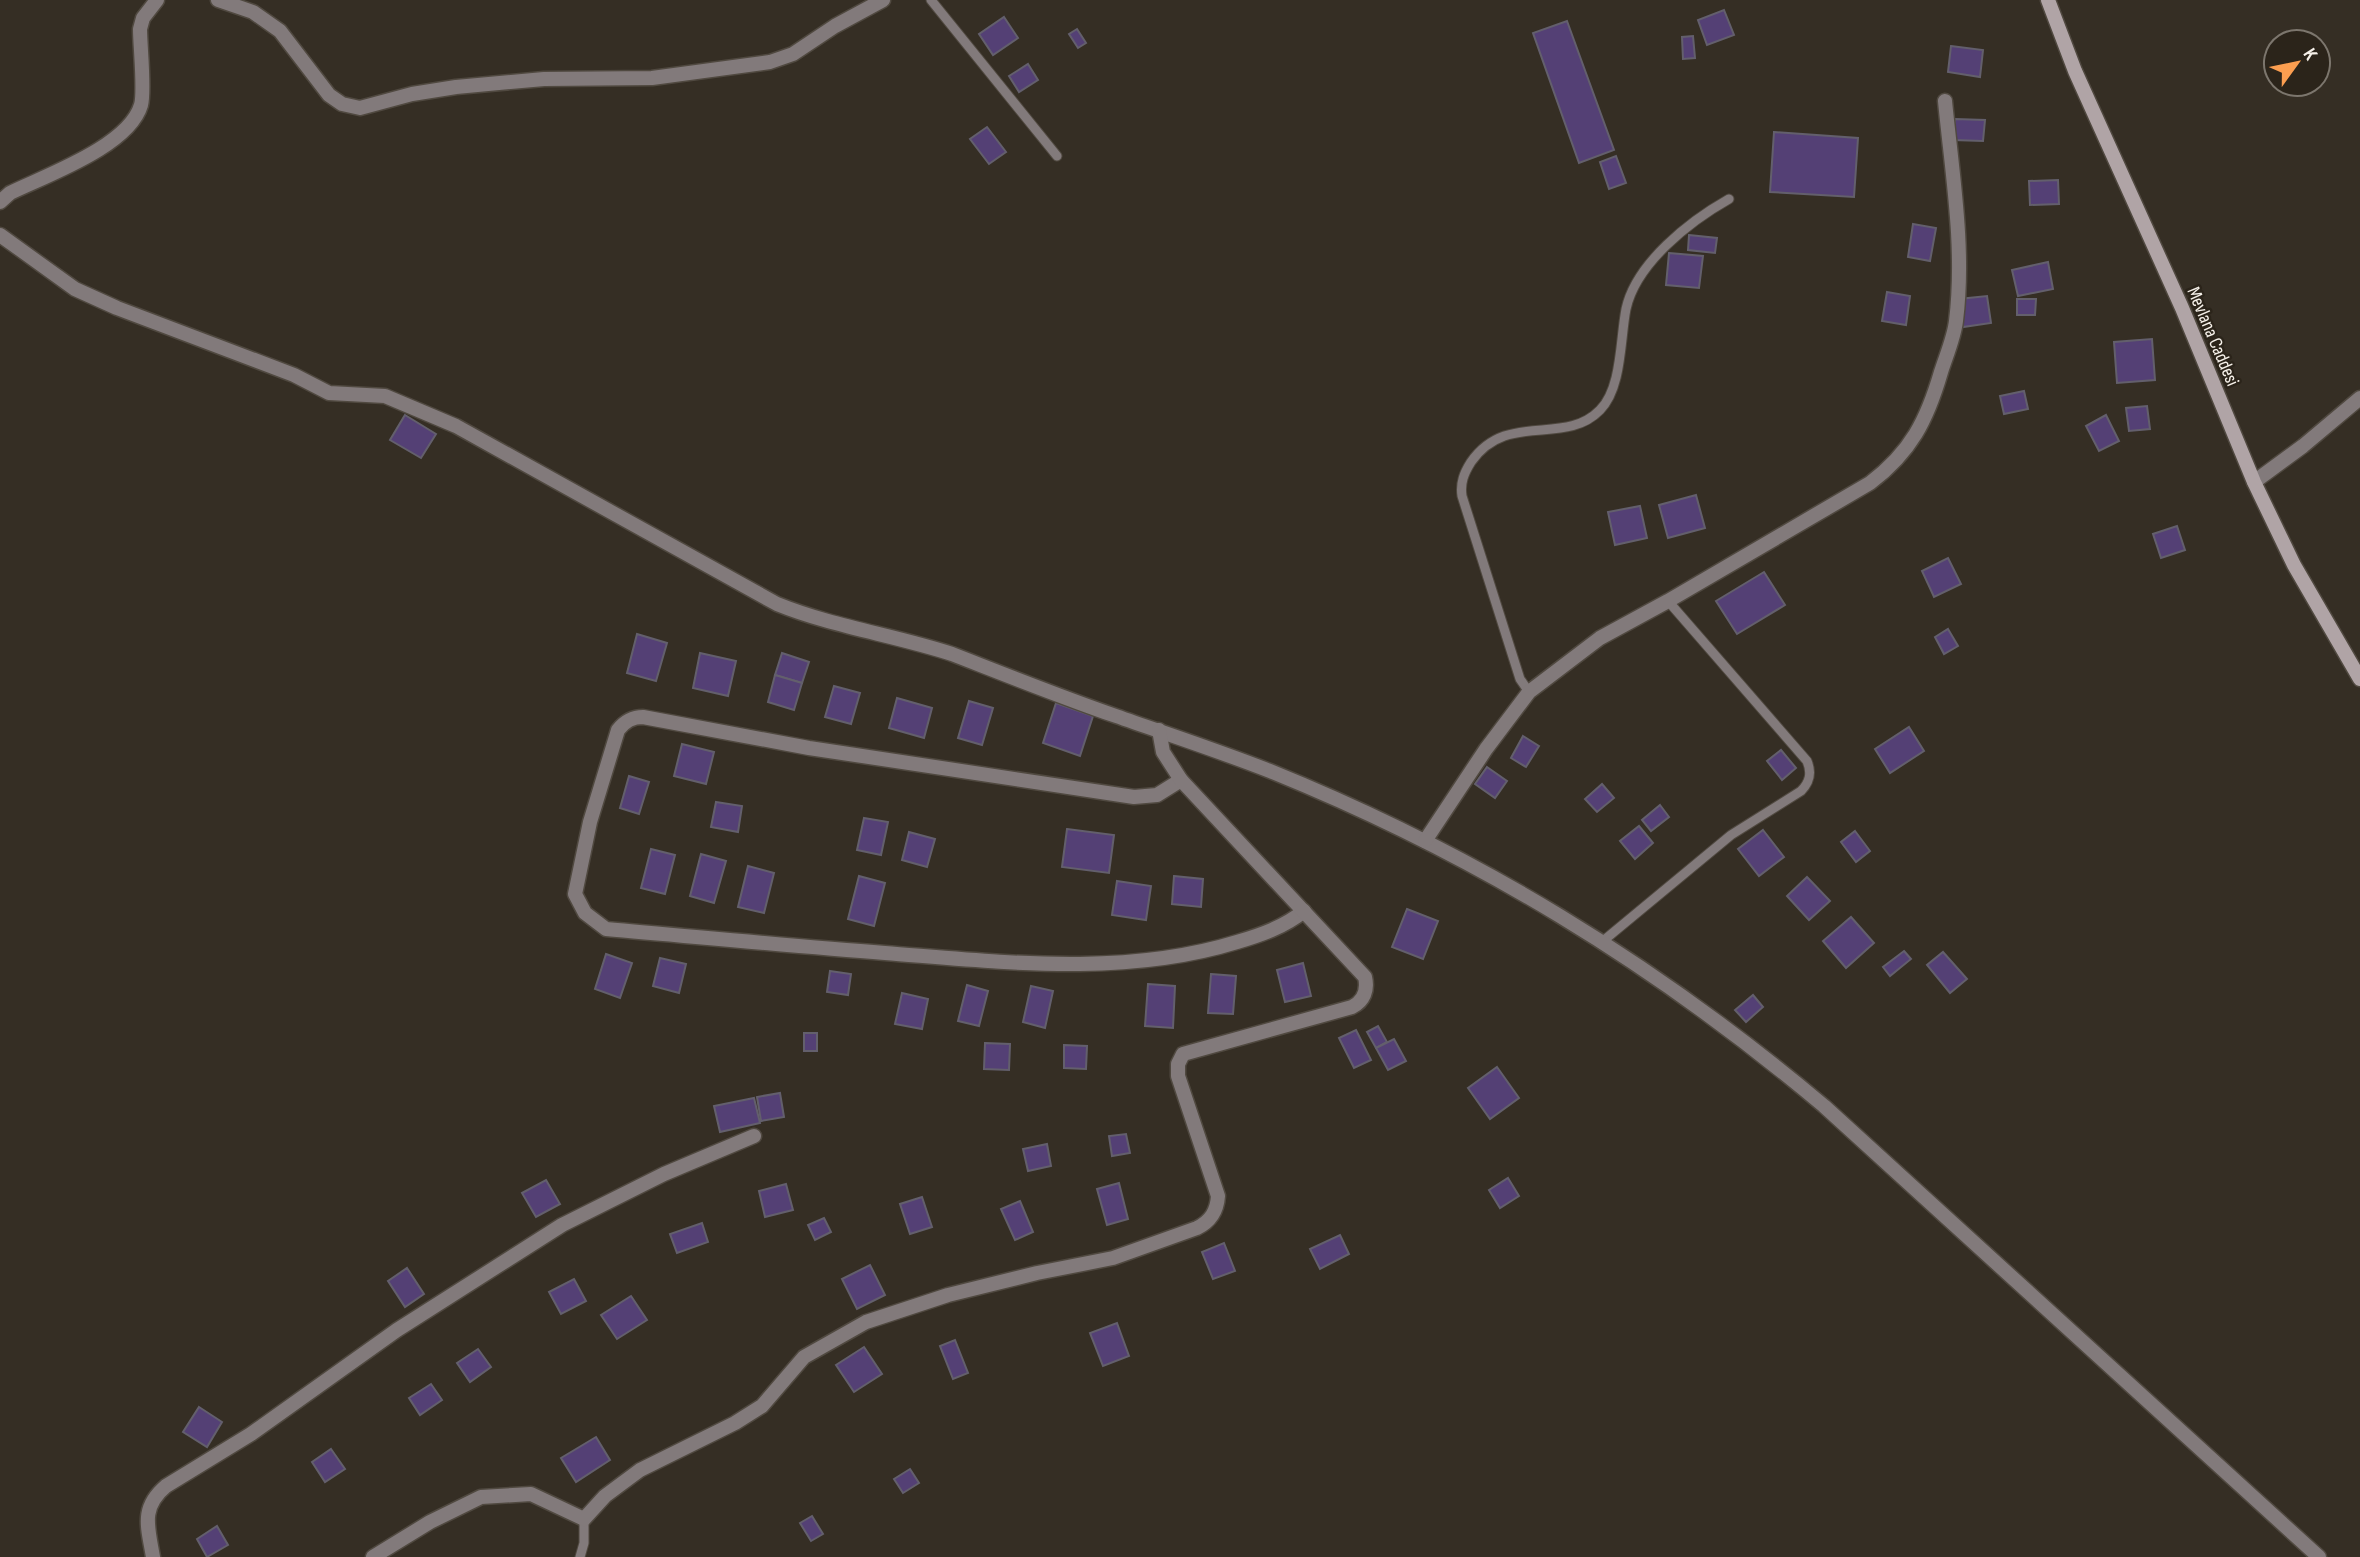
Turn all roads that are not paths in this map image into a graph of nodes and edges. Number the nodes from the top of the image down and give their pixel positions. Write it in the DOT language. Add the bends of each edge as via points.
graph roads {
  1 [pos="157,0"];
  2 [pos="218,0"];
  3 [pos="883,0"];
  4 [pos="930,0"];
  5 [pos="2048,0"];
  6 [pos="1945,101"];
  7 [pos="1057,156"];
  8 [pos="1729,199"];
  9 [pos="0,202"];
  10 [pos="0,235"];
  11 [pos="2360,398"];
  12 [pos="2254,482"];
  13 [pos="1668,601"];
  14 [pos="2360,679"];
  15 [pos="1529,692"];
  16 [pos="1159,730"];
  17 [pos="1181,779"];
  18 [pos="1425,841"];
  19 [pos="1304,911"];
  20 [pos="1603,942"];
  21 [pos="754,1136"];
  22 [pos="584,1519"];
  23 [pos="153,1557"];
  24 [pos="373,1557"];
  25 [pos="580,1557"];
  26 [pos="2319,1557"];
  1 -- 9 [label="street" via="140,29 142,103 124,132 102,148 10,192"];
  2 -- 3 [label="street" via="253,12 279,31 329,95 360,108 412,93 456,87 544,79 652,78 771,62 793,54"];
  4 -- 7 [label="lane"];
  5 -- 12 [label="street, Mevlana Caddesi"];
  6 -- 13 [label="street" via="1959,241 1956,322 1919,430 1897,459 1870,483"];
  8 -- 15 [label="lane" via="1684,228 1637,284 1627,306 1612,394 1598,412 1572,426 1503,436 1483,449 1465,473 1462,496 1520,679"];
  10 -- 16 [label="street" via="75,289 117,308 294,375 328,393 385,396 456,426 777,604 952,654"];
  11 -- 12 [label="street"];
  12 -- 14 [label="street, Mevlana Caddesi" via="2294,565"];
  13 -- 15 [label="street" via="1600,638"];
  13 -- 20 [label="lane" via="1807,761 1811,774 1801,791 1731,835"];
  15 -- 18 [label="street"];
  16 -- 17 [label="street" via="1163,752"];
  16 -- 18 [label="street" via="1282,776"];
  17 -- 19 [label="street"];
  17 -- 19 [label="street" via="1157,795 1134,797 635,717 618,730 590,822 575,894 585,913 606,929 1045,963 1132,960 1200,951 1270,931"];
  18 -- 20 [label="street"];
  19 -- 22 [label="street" via="1365,977 1366,989 1352,1007 1180,1058 1178,1076 1218,1196 1214,1214 1204,1224 1113,1258 961,1292 866,1322 804,1357 762,1406 640,1470"];
  20 -- 26 [label="street" via="1719,1021 1824,1106"];
  21 -- 23 [label="street" via="562,1225 166,1486 148,1510"];
  22 -- 24 [label="street" via="531,1494 481,1497"];
  22 -- 25 [label="lane"];
}
